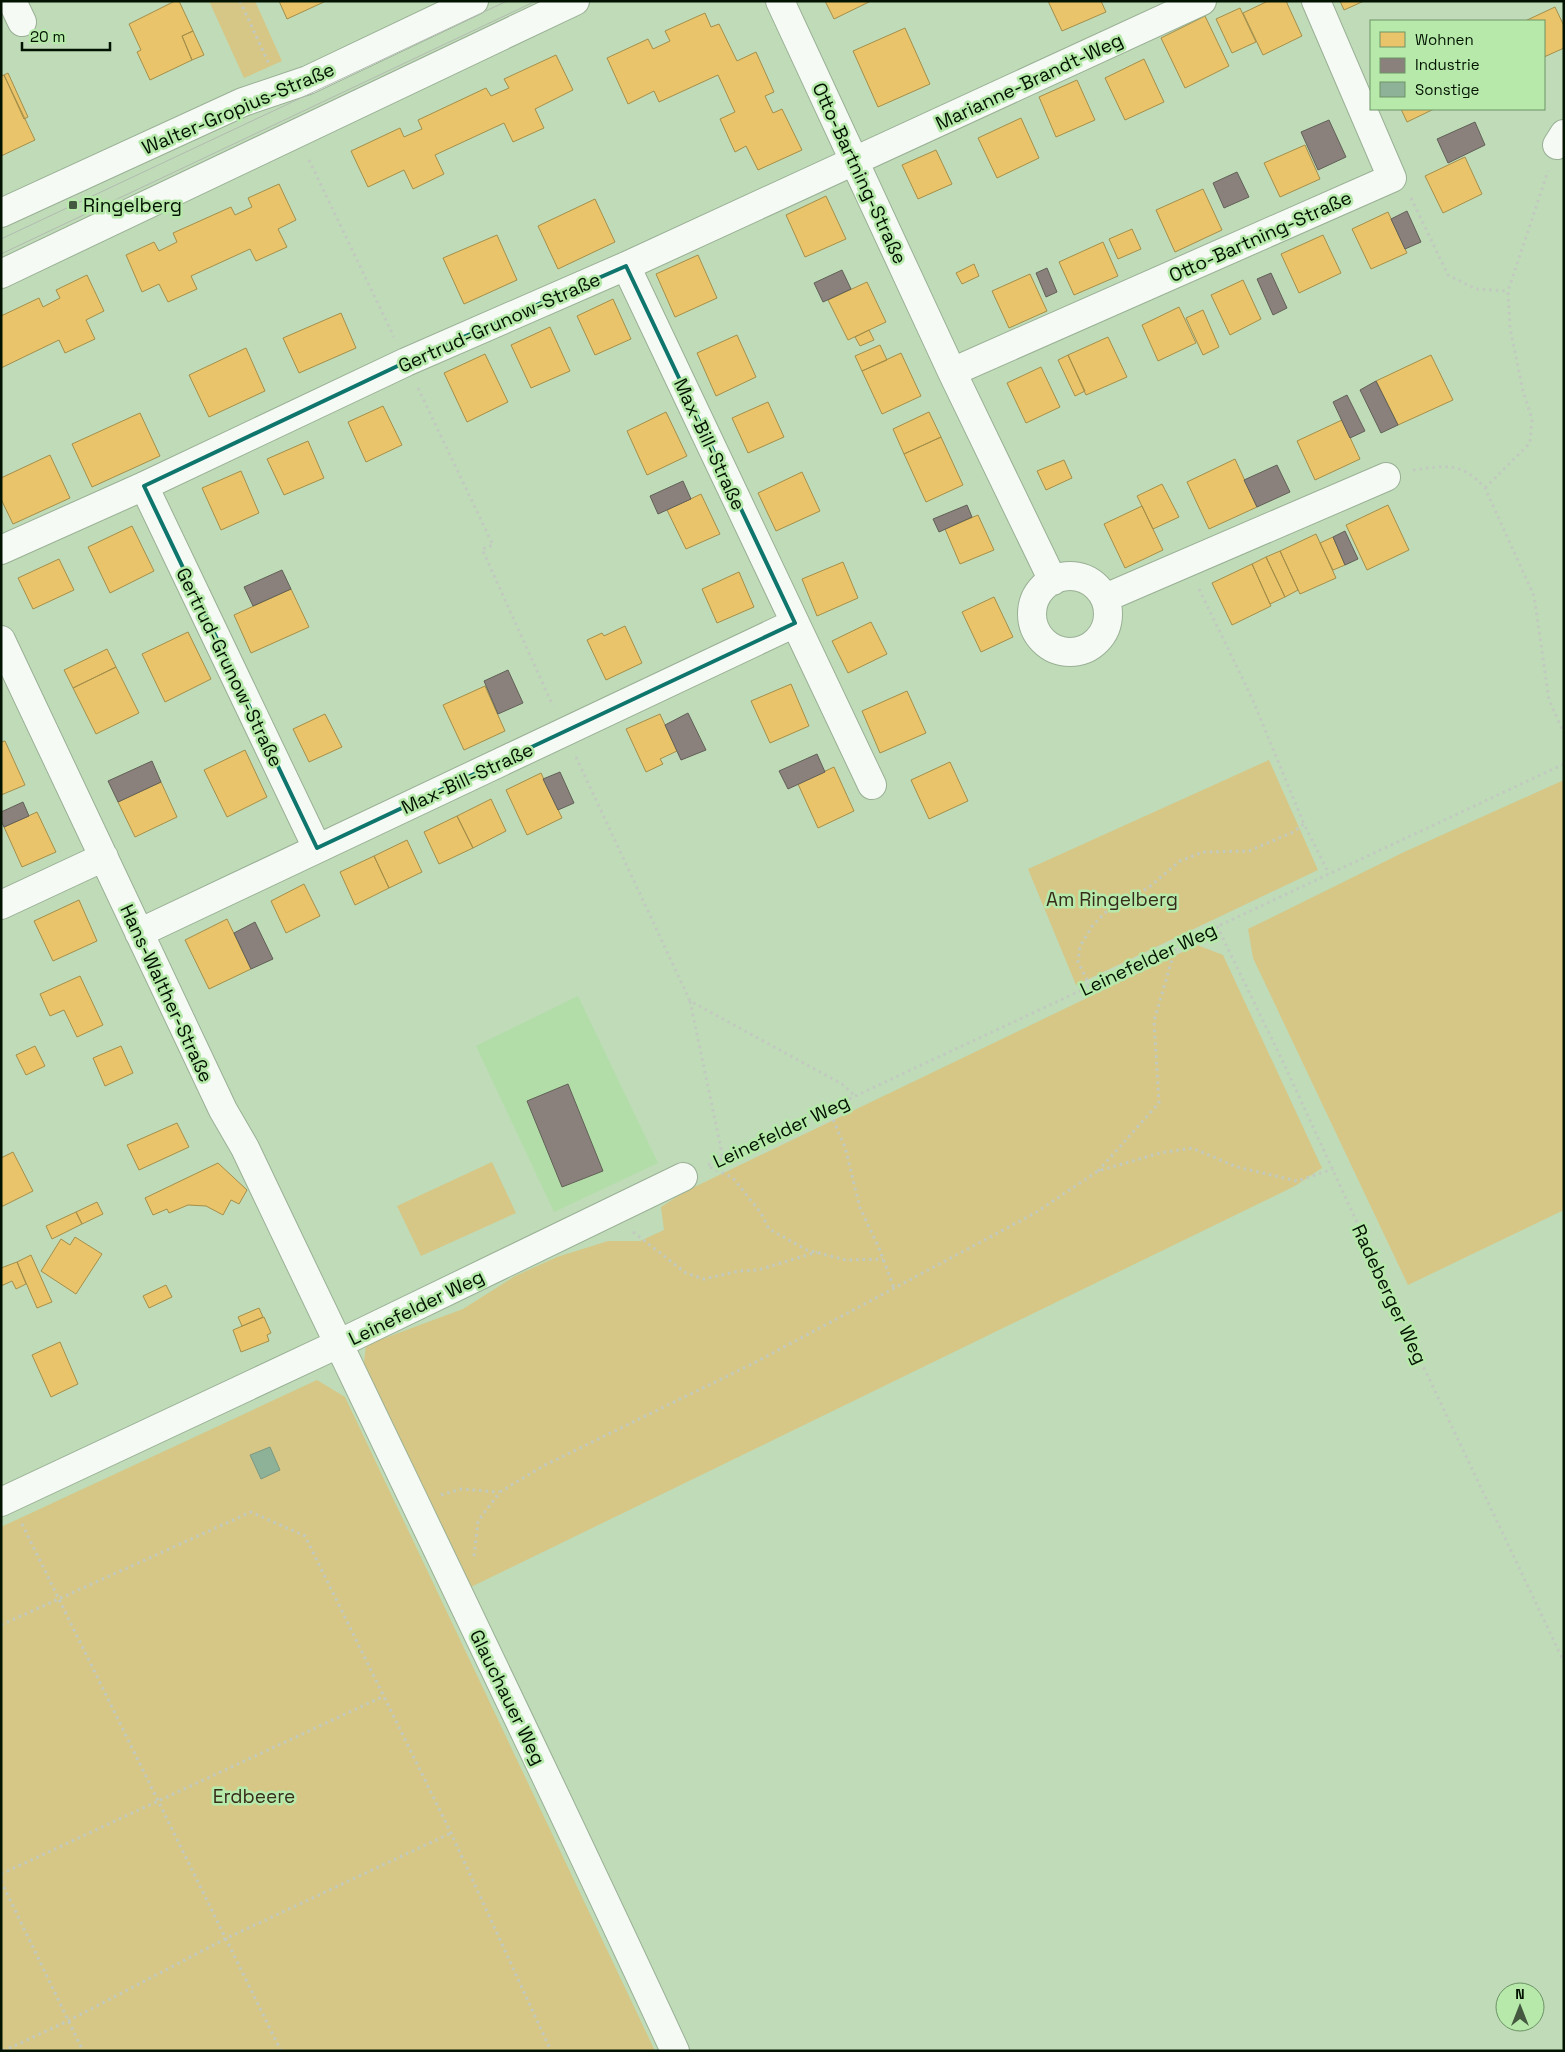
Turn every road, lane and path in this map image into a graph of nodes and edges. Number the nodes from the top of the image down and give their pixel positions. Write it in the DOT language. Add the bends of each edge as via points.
graph roads {
  1 [pos="240,1"];
  2 [pos="474,1"];
  3 [pos="575,1"];
  4 [pos="780,1"];
  5 [pos="1202,1"];
  6 [pos="1316,1"];
  7 [pos="270,66"];
  8 [pos="296,134"];
  9 [pos="1560,140"];
  10 [pos="856,161"];
  11 [pos="1392,178"];
  12 [pos="1,213"];
  13 [pos="626,266"];
  14 [pos="1,274"];
  15 [pos="1508,291"];
  16 [pos="406,362"];
  17 [pos="952,372"];
  18 [pos="1386,477"];
  19 [pos="144,486"];
  20 [pos="1485,488"];
  21 [pos="1,550"];
  22 [pos="1186,564"];
  23 [pos="1053,581"];
  24 [pos="1105,598"];
  25 [pos="794,623"];
  26 [pos="1,640"];
  27 [pos="564,732"];
  28 [pos="1564,733"];
  29 [pos="1564,764"];
  30 [pos="872,785"];
  31 [pos="1304,824"];
  32 [pos="317,848"];
  33 [pos="104,857"];
  34 [pos="1329,874"];
  35 [pos="1,905"];
  36 [pos="1217,926"];
  37 [pos="139,933"];
  38 [pos="1176,946"];
  39 [pos="1090,986"];
  40 [pos="690,1001"];
  41 [pos="855,1096"];
  42 [pos="828,1108"];
  43 [pos="723,1158"];
  44 [pos="708,1166"];
  45 [pos="1333,1168"];
  46 [pos="1098,1172"];
  47 [pos="683,1177"];
  48 [pos="608,1214"];
  49 [pos="817,1252"];
  50 [pos="883,1259"];
  51 [pos="894,1288"];
  52 [pos="338,1344"];
  53 [pos="500,1492"];
  54 [pos="5,1500"];
  55 [pos="413,1501"];
  56 [pos="58,1598"];
  57 [pos="461,1599"];
  58 [pos="1,1625"];
  59 [pos="1564,1662"];
  60 [pos="382,1697"];
  61 [pos="158,1801"];
  62 [pos="451,1833"];
  63 [pos="1,1874"];
  64 [pos="1,1881"];
  65 [pos="225,1938"];
  66 [pos="68,2021"];
  67 [pos="4,2051"];
  68 [pos="83,2051"];
  69 [pos="281,2051"];
  70 [pos="551,2051"];
  71 [pos="675,2051"];
  1 -- 7 [label="path"];
  2 -- 12 [label="street, Walter-Gropius-Straße" via="308,80 242,102"];
  3 -- 8 [label="street"];
  4 -- 10 [label="street, Otto-Bartning-Straße"];
  5 -- 10 [label="street, Marianne-Brandt-Weg"];
  6 -- 11 [label="street"];
  8 -- 14 [label="street"];
  8 -- 16 [label="path"];
  9 -- 15 [label="path"];
  10 -- 13 [label="street, Gertrud-Grunow-Straße"];
  10 -- 17 [label="street, Otto-Bartning-Straße"];
  11 -- 15 [label="path" via="1406,189 1448,274 1476,289"];
  11 -- 17 [label="street, Otto-Bartning-Straße"];
  13 -- 16 [label="street, Gertrud-Grunow-Straße"];
  13 -- 25 [label="street, Max-Bill-Straße"];
  15 -- 20 [label="path" via="1510,328 1532,419 1530,442"];
  16 -- 19 [label="street, Gertrud-Grunow-Straße"];
  16 -- 27 [label="path" via="493,545 482,550"];
  17 -- 23 [label="street, Otto-Bartning-Straße"];
  18 -- 20 [label="path" via="1448,466 1472,474"];
  18 -- 22 [label="street"];
  19 -- 21 [label="street, Gertrud-Grunow-Straße"];
  19 -- 32 [label="street, Gertrud-Grunow-Straße"];
  20 -- 28 [label="path" via="1534,596 1549,700"];
  22 -- 24 [label="street"];
  22 -- 31 [label="path" via="1251,696"];
  23 -- 24 [label="street" via="1074,576 1086,579"];
  23 -- 24 [label="street" via="1039,592 1032,617 1036,630 1054,648 1067,652 1092,645 1107,624"];
  25 -- 27 [label="street, Max-Bill-Straße"];
  25 -- 30 [label="street, Max-Bill-Straße"];
  26 -- 33 [label="street, Hans-Walther-Straße"];
  27 -- 32 [label="street, Max-Bill-Straße"];
  27 -- 40 [label="path"];
  29 -- 34 [label="path, Leinefelder Weg"];
  31 -- 34 [label="path"];
  31 -- 39 [label="path" via="1249,851 1204,852 1180,861 1148,888 1108,909 1092,925 1080,946 1078,962"];
  32 -- 37 [label="street, Max-Bill-Straße"];
  33 -- 35 [label="street"];
  33 -- 37 [label="street, Hans-Walther-Straße"];
  34 -- 36 [label="path, Leinefelder Weg"];
  36 -- 38 [label="path, Leinefelder Weg"];
  36 -- 45 [label="path, Radeberger Weg"];
  37 -- 52 [label="street, Hans-Walther-Straße"];
  38 -- 39 [label="path, Leinefelder Weg"];
  38 -- 46 [label="path" via="1154,1021 1159,1103"];
  39 -- 41 [label="path, Leinefelder Weg"];
  40 -- 41 [label="path" via="842,1084"];
  40 -- 43 [label="path"];
  41 -- 42 [label="path, Leinefelder Weg"];
  42 -- 43 [label="path, Leinefelder Weg"];
  42 -- 50 [label="path" via="845,1147 860,1208"];
  43 -- 44 [label="path, Leinefelder Weg"];
  44 -- 47 [label="path, Leinefelder Weg"];
  44 -- 49 [label="path" via="733,1178 761,1212 769,1229"];
  45 -- 46 [label="path" via="1296,1181 1237,1167 1192,1148 1160,1153"];
  45 -- 59 [label="path, Radeberger Weg"];
  46 -- 51 [label="path" via="1035,1213"];
  47 -- 48 [label="street, Leinefelder Weg"];
  48 -- 49 [label="path" via="686,1273 704,1279 758,1270"];
  48 -- 52 [label="street, Leinefelder Weg"];
  49 -- 50 [label="path" via="846,1260"];
  50 -- 51 [label="path"];
  51 -- 53 [label="path" via="754,1363 543,1466"];
  52 -- 54 [label="street, Leinefelder Weg"];
  52 -- 55 [label="street, Glauchauer Weg"];
  53 -- 55 [label="path" via="461,1489"];
  53 -- 57 [label="path" via="478,1521 472,1579"];
  54 -- 56 [label="path"];
  55 -- 57 [label="street, Glauchauer Weg"];
  56 -- 58 [label="path"];
  56 -- 60 [label="path" via="251,1512 305,1536"];
  56 -- 61 [label="path"];
  57 -- 71 [label="street, Glauchauer Weg"];
  60 -- 61 [label="path"];
  60 -- 62 [label="path"];
  61 -- 63 [label="path"];
  61 -- 65 [label="path"];
  62 -- 65 [label="path"];
  62 -- 70 [label="path"];
  64 -- 66 [label="path"];
  65 -- 66 [label="path"];
  65 -- 69 [label="path"];
  66 -- 67 [label="path"];
  66 -- 68 [label="path"];
}
